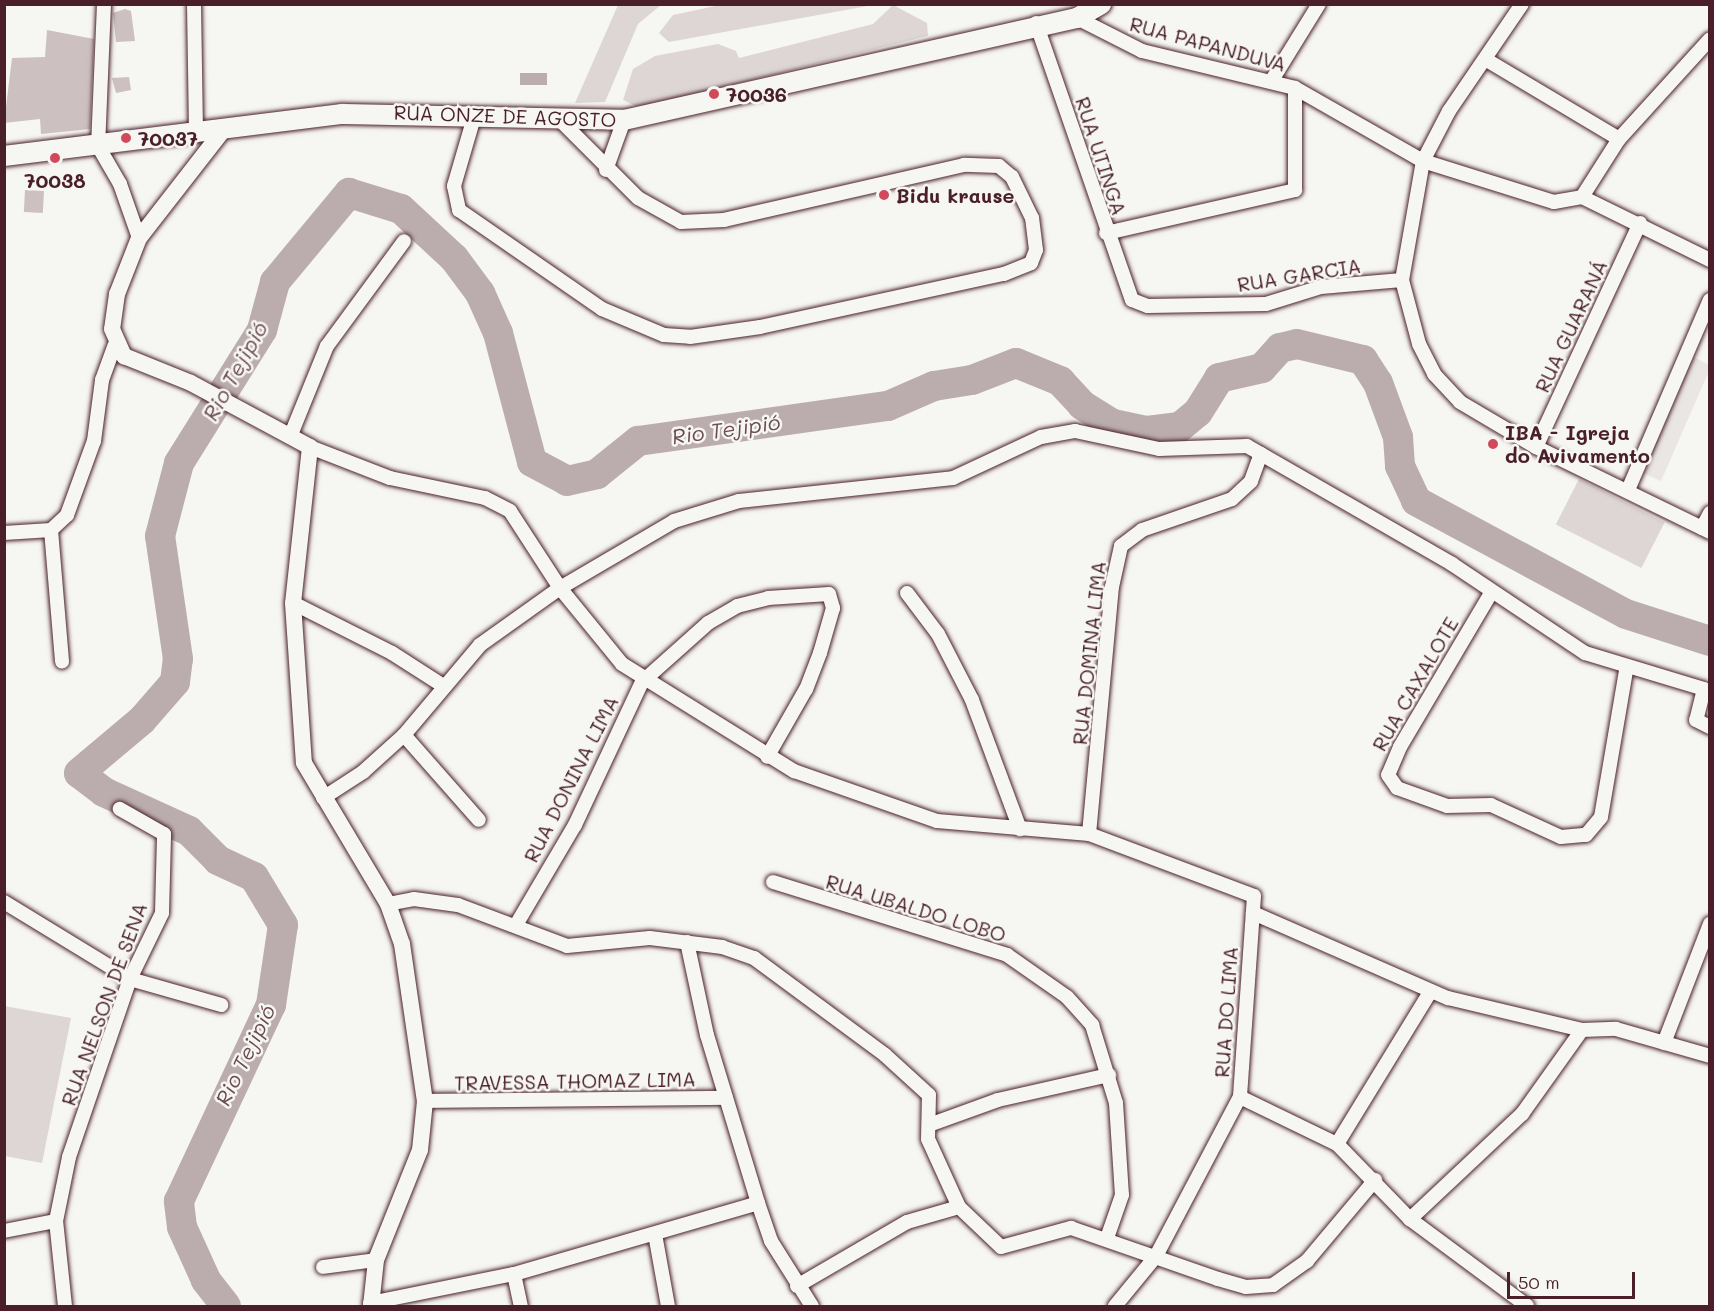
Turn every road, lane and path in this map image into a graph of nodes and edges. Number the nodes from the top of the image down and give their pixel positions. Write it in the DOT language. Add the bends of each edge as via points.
graph roads {
  1 [pos="104,4"];
  2 [pos="194,4"];
  3 [pos="1101,4"];
  4 [pos="1319,4"];
  5 [pos="1522,4"];
  6 [pos="1077,18"];
  7 [pos="1036,23"];
  8 [pos="1709,40"];
  9 [pos="1485,59"];
  10 [pos="1272,80"];
  11 [pos="1295,88"];
  12 [pos="475,114"];
  13 [pos="560,119"];
  14 [pos="624,120"];
  15 [pos="224,129"];
  16 [pos="196,133"];
  17 [pos="1619,139"];
  18 [pos="98,146"];
  19 [pos="4,156"];
  20 [pos="1423,161"];
  21 [pos="606,170"];
  22 [pos="1582,198"];
  23 [pos="1640,222"];
  24 [pos="1106,234"];
  25 [pos="139,238"];
  26 [pos="404,241"];
  27 [pos="1710,260"];
  28 [pos="1402,280"];
  29 [pos="1132,300"];
  30 [pos="1710,300"];
  31 [pos="115,345"];
  32 [pos="290,437"];
  33 [pos="310,447"];
  34 [pos="1536,447"];
  35 [pos="1262,454"];
  36 [pos="1628,490"];
  37 [pos="1710,513"];
  38 [pos="51,530"];
  39 [pos="1706,530"];
  40 [pos="4,533"];
  41 [pos="560,588"];
  42 [pos="908,593"];
  43 [pos="1491,593"];
  44 [pos="293,603"];
  45 [pos="62,662"];
  46 [pos="1626,670"];
  47 [pos="642,681"];
  48 [pos="442,685"];
  49 [pos="1707,689"];
  50 [pos="1710,728"];
  51 [pos="404,735"];
  52 [pos="767,757"];
  53 [pos="323,798"];
  54 [pos="120,809"];
  55 [pos="479,820"];
  56 [pos="1020,829"];
  57 [pos="1089,834"];
  58 [pos="773,882"];
  59 [pos="4,902"];
  60 [pos="388,904"];
  61 [pos="1253,913"];
  62 [pos="1710,924"];
  63 [pos="516,925"];
  64 [pos="687,942"];
  65 [pos="130,979"];
  66 [pos="1430,992"];
  67 [pos="221,1005"];
  68 [pos="1582,1030"];
  69 [pos="1664,1043"];
  70 [pos="1710,1056"];
  71 [pos="1109,1075"];
  72 [pos="1240,1097"];
  73 [pos="726,1098"];
  74 [pos="425,1101"];
  75 [pos="928,1125"];
  76 [pos="1336,1144"];
  77 [pos="1375,1180"];
  78 [pos="758,1203"];
  79 [pos="959,1207"];
  80 [pos="1410,1219"];
  81 [pos="56,1221"];
  82 [pos="4,1231"];
  83 [pos="655,1234"];
  84 [pos="1107,1238"];
  85 [pos="1156,1256"];
  86 [pos="376,1260"];
  87 [pos="323,1266"];
  88 [pos="514,1274"];
  89 [pos="797,1286"];
  90 [pos="370,1305"];
  91 [pos="65,1306"];
  92 [pos="521,1306"];
  93 [pos="668,1306"];
  94 [pos="812,1306"];
  95 [pos="1115,1306"];
  96 [pos="1527,1306"];
  1 -- 18 [label="street"];
  2 -- 16 [label="street"];
  3 -- 6 [label="main road, RUA ONZE DE AGOSTO"];
  4 -- 10 [label="street"];
  5 -- 9 [label="street"];
  6 -- 7 [label="main road, RUA ONZE DE AGOSTO"];
  6 -- 10 [label="street, RUA PAPANDUVA" via="1142,51"];
  7 -- 14 [label="main road, RUA ONZE DE AGOSTO"];
  7 -- 24 [label="street, RUA UTINGA"];
  8 -- 17 [label="street"];
  9 -- 17 [label="street"];
  9 -- 20 [label="street"];
  10 -- 11 [label="street, RUA PAPANDUVA"];
  11 -- 20 [label="street, RUA PAPANDUVA"];
  11 -- 24 [label="street" via="1294,190"];
  12 -- 13 [label="main road, RUA ONZE DE AGOSTO"];
  12 -- 15 [label="main road, RUA ONZE DE AGOSTO" via="376,112"];
  12 -- 21 [label="street" via="454,186 459,210 602,309 635,326 690,337 1020,270 1036,250 1036,234 1012,177 999,166 964,165 696,223 651,209"];
  13 -- 14 [label="main road, RUA ONZE DE AGOSTO"];
  13 -- 21 [label="street"];
  14 -- 21 [label="street"];
  15 -- 16 [label="main road, RUA ONZE DE AGOSTO"];
  15 -- 25 [label="street"];
  16 -- 18 [label="main road, RUA ONZE DE AGOSTO"];
  17 -- 22 [label="street"];
  18 -- 19 [label="main road, RUA ONZE DE AGOSTO"];
  18 -- 25 [label="street" via="117,178"];
  20 -- 22 [label="street, RUA PAPANDUVA" via="1554,202"];
  20 -- 28 [label="street"];
  22 -- 23 [label="street"];
  23 -- 27 [label="street"];
  23 -- 34 [label="street, RUA GUARANÁ"];
  24 -- 29 [label="street, RUA UTINGA"];
  25 -- 31 [label="street" via="117,294"];
  26 -- 32 [label="street" via="327,346"];
  28 -- 29 [label="street, RUA GARCIA" via="1321,287 1266,304 1148,306"];
  28 -- 34 [label="street" via="1409,314 1434,374 1460,402"];
  30 -- 36 [label="street"];
  31 -- 32 [label="street" via="140,365 191,382"];
  31 -- 38 [label="street" via="102,380 94,441 73,505"];
  32 -- 33 [label="street"];
  33 -- 41 [label="street" via="390,478 501,505 518,519"];
  33 -- 44 [label="street"];
  34 -- 36 [label="street"];
  35 -- 41 [label="street" via="1234,444 1175,450 1098,432 1052,435 953,478 740,501 698,513 649,534"];
  35 -- 43 [label="street" via="1452,564"];
  35 -- 57 [label="street, RUA DOMINA LIMA" via="1251,481 1232,499 1142,530 1121,546 1112,587"];
  36 -- 39 [label="street"];
  37 -- 39 [label="street"];
  38 -- 40 [label="street"];
  38 -- 45 [label="street"];
  41 -- 47 [label="street" via="602,645"];
  41 -- 48 [label="street" via="480,645"];
  42 -- 56 [label="street" via="938,634 972,700"];
  43 -- 46 [label="street" via="1554,636"];
  43 -- 46 [label="street, RUA CAXALOTE" via="1400,747 1390,782 1448,806 1491,805 1574,839 1596,827 1601,817"];
  44 -- 48 [label="street" via="392,653"];
  44 -- 53 [label="street" via="304,764"];
  46 -- 49 [label="street"];
  47 -- 52 [label="street"];
  47 -- 52 [label="street, RUA DONINA LIMA" via="708,622 737,606 822,593 833,600 823,644 806,689"];
  47 -- 63 [label="street, RUA DONINA LIMA" via="575,825"];
  48 -- 51 [label="street"];
  49 -- 50 [label="street" via="1696,720"];
  51 -- 53 [label="street" via="363,772"];
  51 -- 55 [label="street"];
  52 -- 56 [label="street" via="823,784 937,821"];
  53 -- 60 [label="street"];
  54 -- 65 [label="street, RUA NELSON DE SENA" via="164,834 162,913"];
  56 -- 57 [label="street"];
  57 -- 61 [label="street, RUA DO LIMA" via="1170,860 1254,896"];
  58 -- 71 [label="street, RUA UBALDO LOBO" via="1007,955 1067,997 1092,1025"];
  59 -- 65 [label="street"];
  60 -- 63 [label="street" via="414,899 458,904"];
  60 -- 74 [label="street" via="404,954"];
  61 -- 66 [label="street"];
  61 -- 72 [label="street, RUA DO LIMA"];
  62 -- 69 [label="street"];
  63 -- 64 [label="street" via="578,947 638,937"];
  64 -- 73 [label="street"];
  64 -- 75 [label="street" via="754,958 854,1031 928,1095"];
  65 -- 67 [label="street"];
  65 -- 81 [label="street, RUA NELSON DE SENA" via="69,1157"];
  66 -- 68 [label="street"];
  66 -- 76 [label="street"];
  68 -- 69 [label="street" via="1604,1026"];
  68 -- 80 [label="street" via="1522,1114"];
  69 -- 70 [label="street"];
  71 -- 75 [label="street" via="998,1100"];
  71 -- 84 [label="street, RUA UBALDO LOBO" via="1123,1175 1122,1195"];
  72 -- 76 [label="street, RUA DO LIMA"];
  72 -- 85 [label="street"];
  73 -- 74 [label="street, TRAVESSA THOMAZ LIMA"];
  73 -- 78 [label="street"];
  74 -- 86 [label="street" via="420,1150"];
  75 -- 79 [label="street" via="928,1138"];
  76 -- 77 [label="street, RUA DO LIMA"];
  77 -- 80 [label="street, RUA DO LIMA"];
  77 -- 85 [label="street" via="1307,1261 1273,1284 1246,1287"];
  78 -- 83 [label="street"];
  78 -- 89 [label="street" via="771,1241"];
  79 -- 84 [label="street" via="1001,1247 1060,1227"];
  79 -- 89 [label="street" via="907,1222"];
  80 -- 96 [label="street, RUA DO LIMA"];
  81 -- 82 [label="street"];
  81 -- 91 [label="street, RUA NELSON DE SENA"];
  83 -- 88 [label="street"];
  83 -- 93 [label="street"];
  84 -- 85 [label="street"];
  85 -- 95 [label="street"];
  86 -- 87 [label="street"];
  86 -- 90 [label="street"];
  88 -- 90 [label="street"];
  88 -- 92 [label="street"];
  89 -- 94 [label="street"];
}
